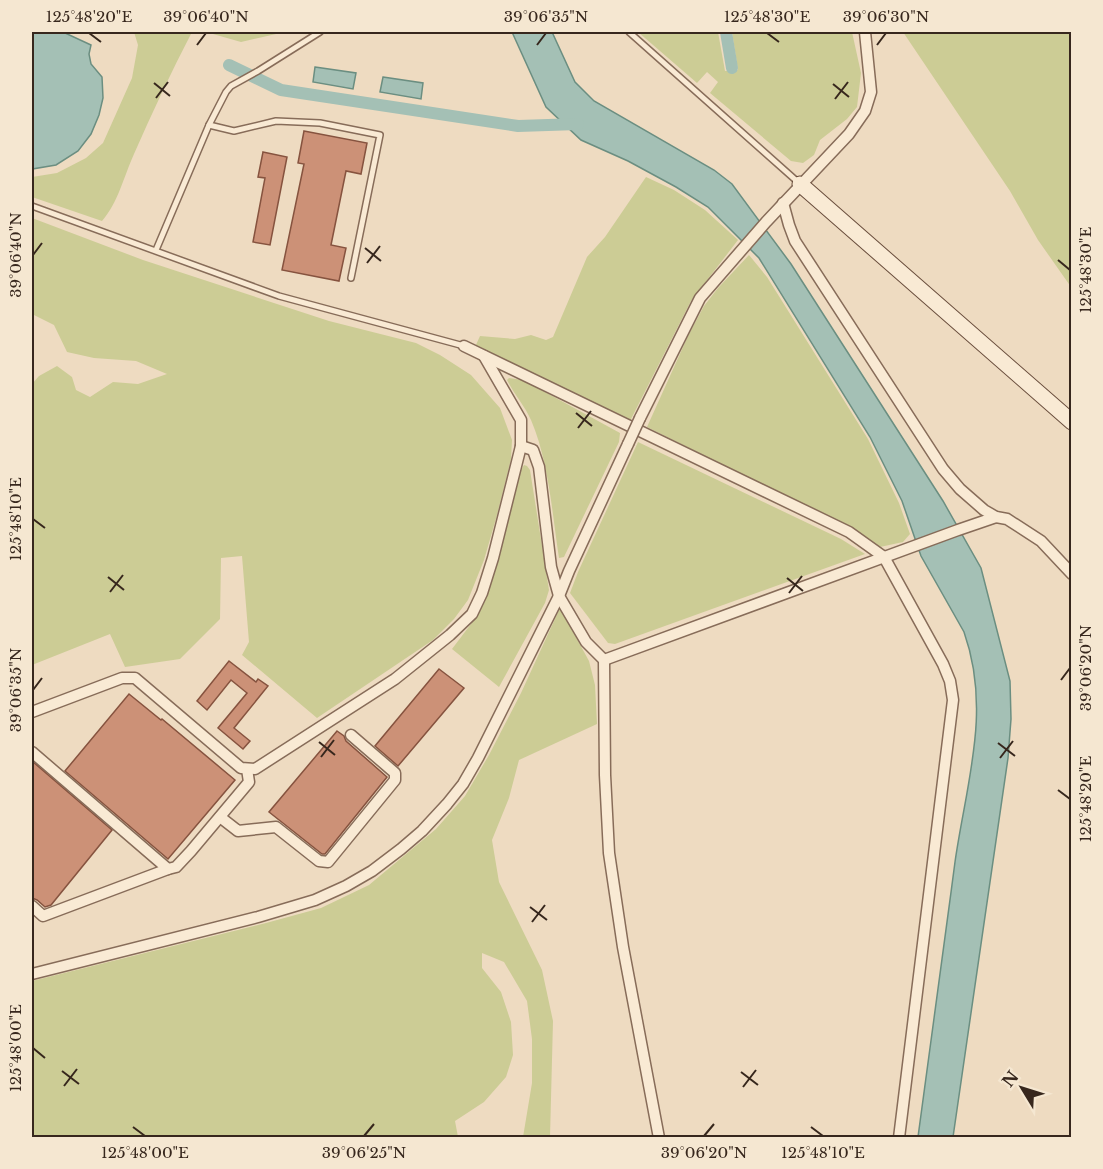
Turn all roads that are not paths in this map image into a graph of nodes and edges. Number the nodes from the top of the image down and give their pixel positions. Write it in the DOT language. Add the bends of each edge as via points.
graph roads {
  1 [pos="320,32"];
  2 [pos="629,32"];
  3 [pos="865,32"];
  4 [pos="209,125"];
  5 [pos="800,184"];
  6 [pos="783,203"];
  7 [pos="32,206"];
  8 [pos="156,250"];
  9 [pos="351,278"];
  10 [pos="464,346"];
  11 [pos="484,356"];
  12 [pos="1071,422"];
  13 [pos="520,446"];
  14 [pos="996,517"];
  15 [pos="884,557"];
  16 [pos="1071,574"];
  17 [pos="559,596"];
  18 [pos="604,660"];
  19 [pos="32,712"];
  20 [pos="351,735"];
  21 [pos="32,752"];
  22 [pos="247,769"];
  23 [pos="220,817"];
  24 [pos="168,869"];
  25 [pos="32,906"];
  26 [pos="32,974"];
  27 [pos="659,1137"];
  28 [pos="899,1137"];
  1 -- 4 [label="lane" via="231,86"];
  2 -- 5 [label="lane"];
  3 -- 5 [label="street" via="871,92 865,111 849,134"];
  4 -- 8 [label="lane"];
  4 -- 9 [label="lane" via="234,131 276,121 320,123 380,135"];
  5 -- 6 [label="street"];
  5 -- 12 [label="street"];
  6 -- 14 [label="street" via="795,241 943,469 960,489"];
  6 -- 17 [label="street, bridge" via="700,298"];
  7 -- 8 [label="lane"];
  8 -- 10 [label="lane" via="279,296"];
  10 -- 11 [label="street"];
  11 -- 13 [label="street" via="521,420"];
  11 -- 15 [label="street" via="849,532"];
  13 -- 17 [label="street" via="533,450 538,467 551,567"];
  13 -- 22 [label="street" via="493,558 472,614 395,679 255,770"];
  14 -- 15 [label="street"];
  14 -- 16 [label="street" via="1007,519 1041,541"];
  15 -- 18 [label="street"];
  15 -- 28 [label="street" via="943,664 953,700"];
  17 -- 18 [label="street" via="586,642"];
  17 -- 26 [label="street" via="463,784 422,831 372,871 304,904"];
  18 -- 27 [label="street" via="609,853"];
  19 -- 22 [label="street" via="122,678 135,678 241,768"];
  20 -- 23 [label="street" via="395,773 395,780 328,861 319,861 276,827 238,831"];
  21 -- 24 [label="street"];
  22 -- 23 [label="street" via="249,782"];
  23 -- 24 [label="street" via="191,852 176,867"];
  24 -- 25 [label="street" via="43,916"];
}
